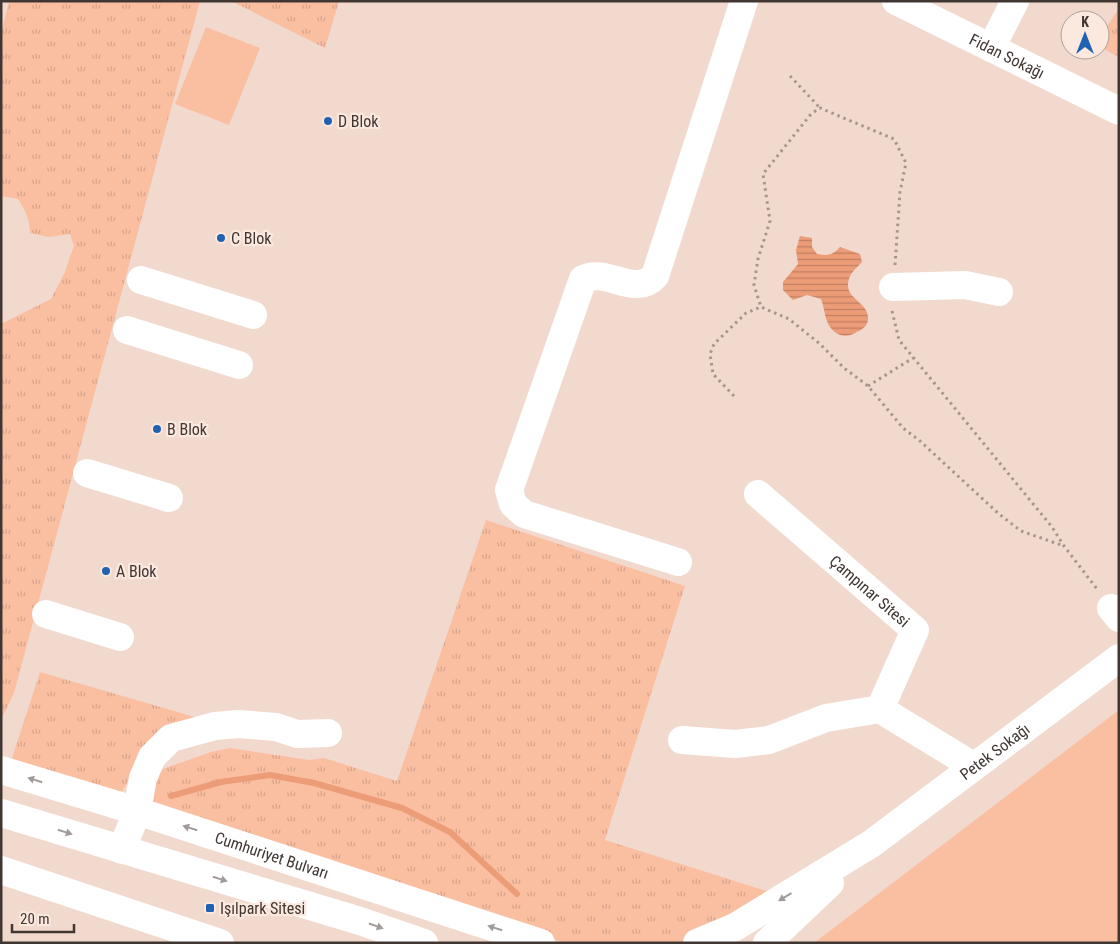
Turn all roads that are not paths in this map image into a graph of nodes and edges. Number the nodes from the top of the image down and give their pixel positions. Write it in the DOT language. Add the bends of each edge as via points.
graph roads {
  1 [pos="744,1"];
  2 [pos="896,1"];
  3 [pos="1015,1"];
  4 [pos="991,48"];
  5 [pos="1119,111"];
  6 [pos="140,280"];
  7 [pos="893,286"];
  8 [pos="999,292"];
  9 [pos="253,315"];
  10 [pos="127,330"];
  11 [pos="239,365"];
  12 [pos="87,473"];
  13 [pos="758,494"];
  14 [pos="169,498"];
  15 [pos="678,562"];
  16 [pos="46,614"];
  17 [pos="120,637"];
  18 [pos="1119,658"];
  19 [pos="880,709"];
  20 [pos="328,733"];
  21 [pos="682,740"];
  22 [pos="973,766"];
  23 [pos="1,770"];
  24 [pos="137,811"];
  25 [pos="1,814"];
  26 [pos="871,844"];
  27 [pos="122,850"];
  28 [pos="1,870"];
  29 [pos="173,935"];
  30 [pos="220,943"];
  31 [pos="424,943"];
  32 [pos="541,943"];
  33 [pos="697,943"];
  34 [pos="767,943"];
  1 -- 15 [label="street" via="655,276 647,283 636,285 598,275 583,279 509,490 513,504 524,514"];
  2 -- 4 [label="street, Fidan Sokağı"];
  3 -- 4 [label="street"];
  4 -- 5 [label="street, Fidan Sokağı"];
  6 -- 9 [label="street"];
  7 -- 8 [label="street" via="965,285"];
  10 -- 11 [label="street"];
  12 -- 14 [label="street"];
  13 -- 19 [label="street, Çampınar Sitesi" via="915,630"];
  16 -- 17 [label="street"];
  18 -- 22 [label="street, Petek Sokağı"];
  19 -- 21 [label="street" via="826,718 769,740 735,744"];
  19 -- 22 [label="street"];
  20 -- 24 [label="street" via="297,734 276,727 239,724 215,726 170,738 152,757 143,778"];
  22 -- 26 [label="street, Petek Sokağı"];
  24 -- 23 [label="street, Cumhuriyet Bulvarı, one-way"];
  24 -- 27 [label="street"];
  32 -- 24 [label="street, Cumhuriyet Bulvarı, one-way"];
  25 -- 27 [label="street, one-way"];
  26 -- 33 [label="street, one-way" via="735,927"];
  26 -- 34 [label="street"];
  27 -- 31 [label="street, one-way"];
  28 -- 29 [label="street"];
  29 -- 30 [label="street"];
}
